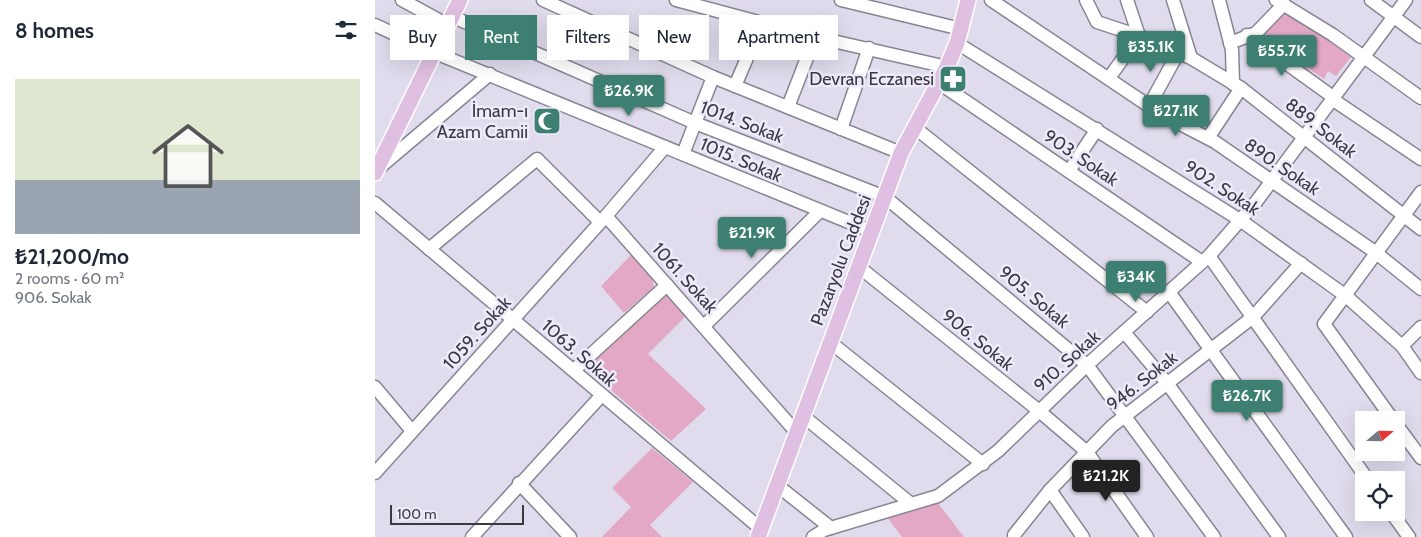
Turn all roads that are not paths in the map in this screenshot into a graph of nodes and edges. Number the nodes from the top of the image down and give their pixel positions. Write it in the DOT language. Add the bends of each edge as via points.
graph roads {
  1 [pos="402,0"];
  2 [pos="459,0"];
  3 [pos="543,0"];
  4 [pos="676,0"];
  5 [pos="841,0"];
  6 [pos="968,0"];
  7 [pos="991,0"];
  8 [pos="1086,0"];
  9 [pos="1127,0"];
  10 [pos="1173,0"];
  11 [pos="1219,0"];
  12 [pos="1371,0"];
  13 [pos="1406,0"];
  14 [pos="1280,2"];
  15 [pos="437,15"];
  16 [pos="452,15"];
  17 [pos="732,15"];
  18 [pos="1393,16"];
  19 [pos="455,23"];
  20 [pos="375,25"];
  21 [pos="390,32"];
  22 [pos="1247,35"];
  23 [pos="959,36"];
  24 [pos="1139,36"];
  25 [pos="1421,37"];
  26 [pos="838,42"];
  27 [pos="1230,43"];
  28 [pos="869,48"];
  29 [pos="1178,53"];
  30 [pos="1363,57"];
  31 [pos="1191,58"];
  32 [pos="429,60"];
  33 [pos="453,60"];
  34 [pos="746,60"];
  35 [pos="806,60"];
  36 [pos="947,67"];
  37 [pos="489,74"];
  38 [pos="713,77"];
  39 [pos="1109,78"];
  40 [pos="939,83"];
  41 [pos="735,86"];
  42 [pos="1237,86"];
  43 [pos="415,89"];
  44 [pos="1333,98"];
  45 [pos="1421,98"];
  46 [pos="1149,106"];
  47 [pos="788,107"];
  48 [pos="695,123"];
  49 [pos="914,127"];
  50 [pos="841,129"];
  51 [pos="1097,129"];
  52 [pos="1305,136"];
  53 [pos="1208,138"];
  54 [pos="665,147"];
  55 [pos="375,152"];
  56 [pos="901,153"];
  57 [pos="683,154"];
  58 [pos="1421,159"];
  59 [pos="1069,171"];
  60 [pos="376,172"];
  61 [pos="1272,180"];
  62 [pos="1421,192"];
  63 [pos="885,197"];
  64 [pos="375,203"];
  65 [pos="819,212"];
  66 [pos="1404,216"];
  67 [pos="603,219"];
  68 [pos="1241,220"];
  69 [pos="1421,230"];
  70 [pos="873,232"];
  71 [pos="429,249"];
  72 [pos="1375,252"];
  73 [pos="1206,259"];
  74 [pos="1301,264"];
  75 [pos="859,267"];
  76 [pos="667,284"];
  77 [pos="1421,289"];
  78 [pos="1169,292"];
  79 [pos="1346,296"];
  80 [pos="1147,312"];
  81 [pos="1253,317"];
  82 [pos="513,319"];
  83 [pos="704,326"];
  84 [pos="1421,328"];
  85 [pos="1124,332"];
  86 [pos="830,342"];
  87 [pos="1402,346"];
  88 [pos="1211,349"];
  89 [pos="1087,365"];
  90 [pos="574,370"];
  91 [pos="1421,373"];
  92 [pos="1167,383"];
  93 [pos="375,387"];
  94 [pos="601,396"];
  95 [pos="1038,410"];
  96 [pos="1387,411"];
  97 [pos="1126,415"];
  98 [pos="803,416"];
  99 [pos="412,431"];
  100 [pos="797,432"];
  101 [pos="1405,436"];
  102 [pos="1087,452"];
  103 [pos="1421,458"];
  104 [pos="983,464"];
  105 [pos="1362,471"];
  106 [pos="375,473"];
  107 [pos="519,483"];
  108 [pos="778,486"];
  109 [pos="1050,490"];
  110 [pos="910,503"];
  111 [pos="1397,521"];
  112 [pos="831,528"];
  113 [pos="759,533"];
  114 [pos="1014,536"];
  115 [pos="472,537"];
  116 [pos="569,537"];
  117 [pos="813,537"];
  118 [pos="1083,537"];
  119 [pos="1147,537"];
  120 [pos="1214,537"];
  121 [pos="1279,537"];
  122 [pos="1346,537"];
  123 [pos="1409,537"];
  1 -- 15 [label="street, 1014. Sokak"];
  2 -- 16 [label="main road"];
  3 -- 38 [label="street"];
  4 -- 17 [label="street"];
  5 -- 23 [label="street, 902. Sokak"];
  6 -- 23 [label="main road, Pazaryolu Caddesi"];
  7 -- 39 [label="street, 890. Sokak"];
  8 -- 24 [label="street, 889. Sokak" via="1097,22"];
  9 -- 24 [label="street"];
  10 -- 31 [label="street"];
  11 -- 27 [label="street"];
  12 -- 18 [label="street"];
  13 -- 18 [label="street, 910. Sokak"];
  14 -- 22 [label="street" via="1256,33"];
  14 -- 30 [label="street"];
  18 -- 25 [label="street"];
  18 -- 30 [label="street, 910. Sokak"];
  19 -- 48 [label="street, 1014. Sokak"];
  20 -- 21 [label="street, 1015. Sokak"];
  22 -- 27 [label="street"];
  22 -- 44 [label="street"];
  23 -- 36 [label="main road, Pazaryolu Caddesi"];
  23 -- 51 [label="street, 902. Sokak"];
  24 -- 29 [label="street, 889. Sokak"];
  24 -- 39 [label="street"];
  26 -- 28 [label="street"];
  27 -- 42 [label="street"];
  28 -- 36 [label="street"];
  28 -- 50 [label="street"];
  29 -- 31 [label="street, 889. Sokak"];
  29 -- 46 [label="street"];
  30 -- 44 [label="street, 910. Sokak"];
  30 -- 45 [label="street"];
  31 -- 42 [label="street, 889. Sokak"];
  32 -- 43 [label="main road"];
  33 -- 37 [label="street, 1015. Sokak"];
  34 -- 41 [label="street"];
  35 -- 47 [label="street"];
  36 -- 40 [label="main road, Pazaryolu Caddesi"];
  37 -- 54 [label="street, 1015. Sokak"];
  37 -- 60 [label="street"];
  38 -- 41 [label="street"];
  38 -- 48 [label="street"];
  39 -- 46 [label="street, 890. Sokak"];
  40 -- 49 [label="main road, Pazaryolu Caddesi"];
  40 -- 59 [label="street, 903. Sokak"];
  41 -- 47 [label="street"];
  42 -- 52 [label="street, 889. Sokak"];
  42 -- 53 [label="street"];
  43 -- 55 [label="main road"];
  43 -- 60 [label="main road"];
  44 -- 52 [label="street, 910. Sokak"];
  44 -- 58 [label="street"];
  46 -- 53 [label="street, 890. Sokak"];
  47 -- 50 [label="street"];
  48 -- 57 [label="street"];
  48 -- 63 [label="street, 1014. Sokak"];
  49 -- 56 [label="main road, Pazaryolu Caddesi"];
  49 -- 80 [label="street"];
  50 -- 56 [label="street"];
  51 -- 59 [label="street"];
  51 -- 68 [label="street, 902. Sokak"];
  52 -- 61 [label="street, 910. Sokak"];
  52 -- 66 [label="street, 889. Sokak"];
  53 -- 61 [label="street, 890. Sokak"];
  54 -- 57 [label="street, 1015. Sokak"];
  54 -- 67 [label="street"];
  56 -- 63 [label="main road, Pazaryolu Caddesi"];
  57 -- 65 [label="street, 1015. Sokak"];
  59 -- 73 [label="street, 903. Sokak"];
  61 -- 68 [label="street, 910. Sokak"];
  61 -- 72 [label="street, 890. Sokak"];
  62 -- 66 [label="street"];
  63 -- 70 [label="main road, Pazaryolu Caddesi"];
  63 -- 89 [label="street, 905. Sokak"];
  64 -- 71 [label="street, 1063. Sokak"];
  65 -- 70 [label="street, 1015. Sokak"];
  65 -- 83 [label="street"];
  66 -- 69 [label="street, 889. Sokak"];
  66 -- 72 [label="street"];
  67 -- 71 [label="street, 1061. Sokak" via="537,159"];
  67 -- 76 [label="street, 1061. Sokak"];
  67 -- 82 [label="street, 1059. Sokak"];
  68 -- 73 [label="street, 910. Sokak"];
  68 -- 74 [label="street, 902. Sokak"];
  70 -- 75 [label="main road, Pazaryolu Caddesi"];
  71 -- 82 [label="street, 1063. Sokak"];
  72 -- 77 [label="street, 890. Sokak"];
  72 -- 79 [label="street"];
  73 -- 78 [label="street, 910. Sokak"];
  73 -- 81 [label="street, 903. Sokak"];
  74 -- 79 [label="street, 902. Sokak"];
  74 -- 81 [label="street, 946. Sokak"];
  75 -- 86 [label="main road, Pazaryolu Caddesi"];
  75 -- 95 [label="street, 906. Sokak"];
  76 -- 83 [label="street, 1061. Sokak"];
  76 -- 90 [label="street"];
  78 -- 80 [label="street, 910. Sokak"];
  78 -- 88 [label="street"];
  79 -- 87 [label="street, 902. Sokak"];
  79 -- 96 [label="street" via="1324,324"];
  80 -- 85 [label="street, 910. Sokak"];
  81 -- 88 [label="street, 946. Sokak"];
  81 -- 105 [label="street, 903. Sokak"];
  82 -- 90 [label="street, 1063. Sokak"];
  82 -- 99 [label="street, 1059. Sokak"];
  83 -- 100 [label="street, 1061. Sokak"];
  84 -- 87 [label="street"];
  85 -- 89 [label="street, 910. Sokak"];
  85 -- 92 [label="street"];
  86 -- 98 [label="main road, Pazaryolu Caddesi"];
  86 -- 104 [label="street"];
  87 -- 91 [label="street, 902. Sokak"];
  88 -- 92 [label="street, 946. Sokak"];
  88 -- 122 [label="street"];
  89 -- 95 [label="street, 910. Sokak"];
  89 -- 97 [label="street, 905. Sokak"];
  90 -- 94 [label="street, 1063. Sokak"];
  92 -- 97 [label="street, 946. Sokak"];
  92 -- 121 [label="street"];
  93 -- 99 [label="street"];
  94 -- 107 [label="street"];
  94 -- 113 [label="street, 1063. Sokak" via="659,442"];
  95 -- 102 [label="street, 906. Sokak"];
  95 -- 104 [label="street, 910. Sokak"];
  97 -- 102 [label="street, 946. Sokak"];
  97 -- 120 [label="street, 905. Sokak"];
  98 -- 100 [label="main road, Pazaryolu Caddesi"];
  98 -- 110 [label="street"];
  99 -- 106 [label="street, 1059. Sokak"];
  100 -- 108 [label="main road, Pazaryolu Caddesi"];
  101 -- 103 [label="street"];
  102 -- 109 [label="street, 946. Sokak"];
  102 -- 119 [label="street, 906. Sokak"];
  104 -- 110 [label="street, 910. Sokak" via="938,496"];
  107 -- 115 [label="street"];
  107 -- 116 [label="street"];
  108 -- 112 [label="street"];
  108 -- 113 [label="main road, Pazaryolu Caddesi"];
  109 -- 114 [label="street, 946. Sokak"];
  109 -- 118 [label="street"];
  110 -- 112 [label="street, 910. Sokak"];
  111 -- 123 [label="street"];
  112 -- 117 [label="street, 910. Sokak"];
}
